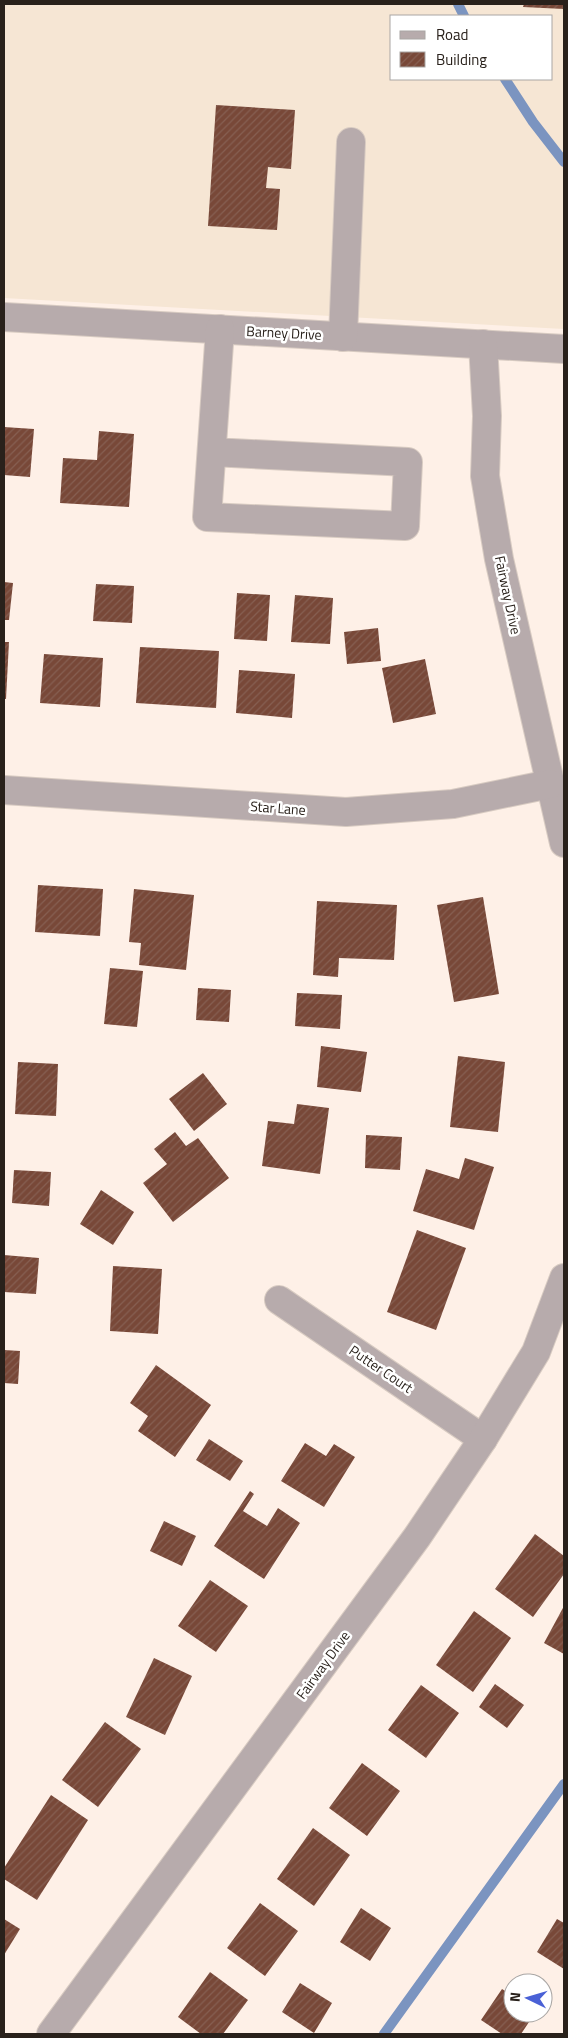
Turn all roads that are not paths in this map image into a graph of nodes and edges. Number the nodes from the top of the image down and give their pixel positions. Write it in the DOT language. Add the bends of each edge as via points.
graph roads {
  1 [pos="351,142"];
  2 [pos="4,317"];
  3 [pos="220,329"];
  4 [pos="342,337"];
  5 [pos="483,344"];
  6 [pos="564,349"];
  7 [pos="212,452"];
  8 [pos="550,784"];
  9 [pos="4,790"];
  10 [pos="564,842"];
  11 [pos="564,1278"];
  12 [pos="279,1300"];
  13 [pos="482,1439"];
  14 [pos="51,2034"];
  1 -- 4 [label="street"];
  2 -- 3 [label="street, Barney Drive"];
  3 -- 4 [label="street, Barney Drive"];
  3 -- 7 [label="street"];
  4 -- 5 [label="street, Barney Drive"];
  5 -- 6 [label="street, Barney Drive"];
  5 -- 8 [label="street, Fairway Drive" via="487,416 485,476 499,559"];
  7 -- 7 [label="street" via="207,518 405,526 408,462"];
  8 -- 9 [label="street, Star Lane" via="453,804 346,812"];
  8 -- 10 [label="street, Fairway Drive"];
  11 -- 13 [label="street, Fairway Drive" via="536,1352"];
  12 -- 13 [label="street, Putter Court"];
  13 -- 14 [label="street, Fairway Drive" via="417,1537"];
}
